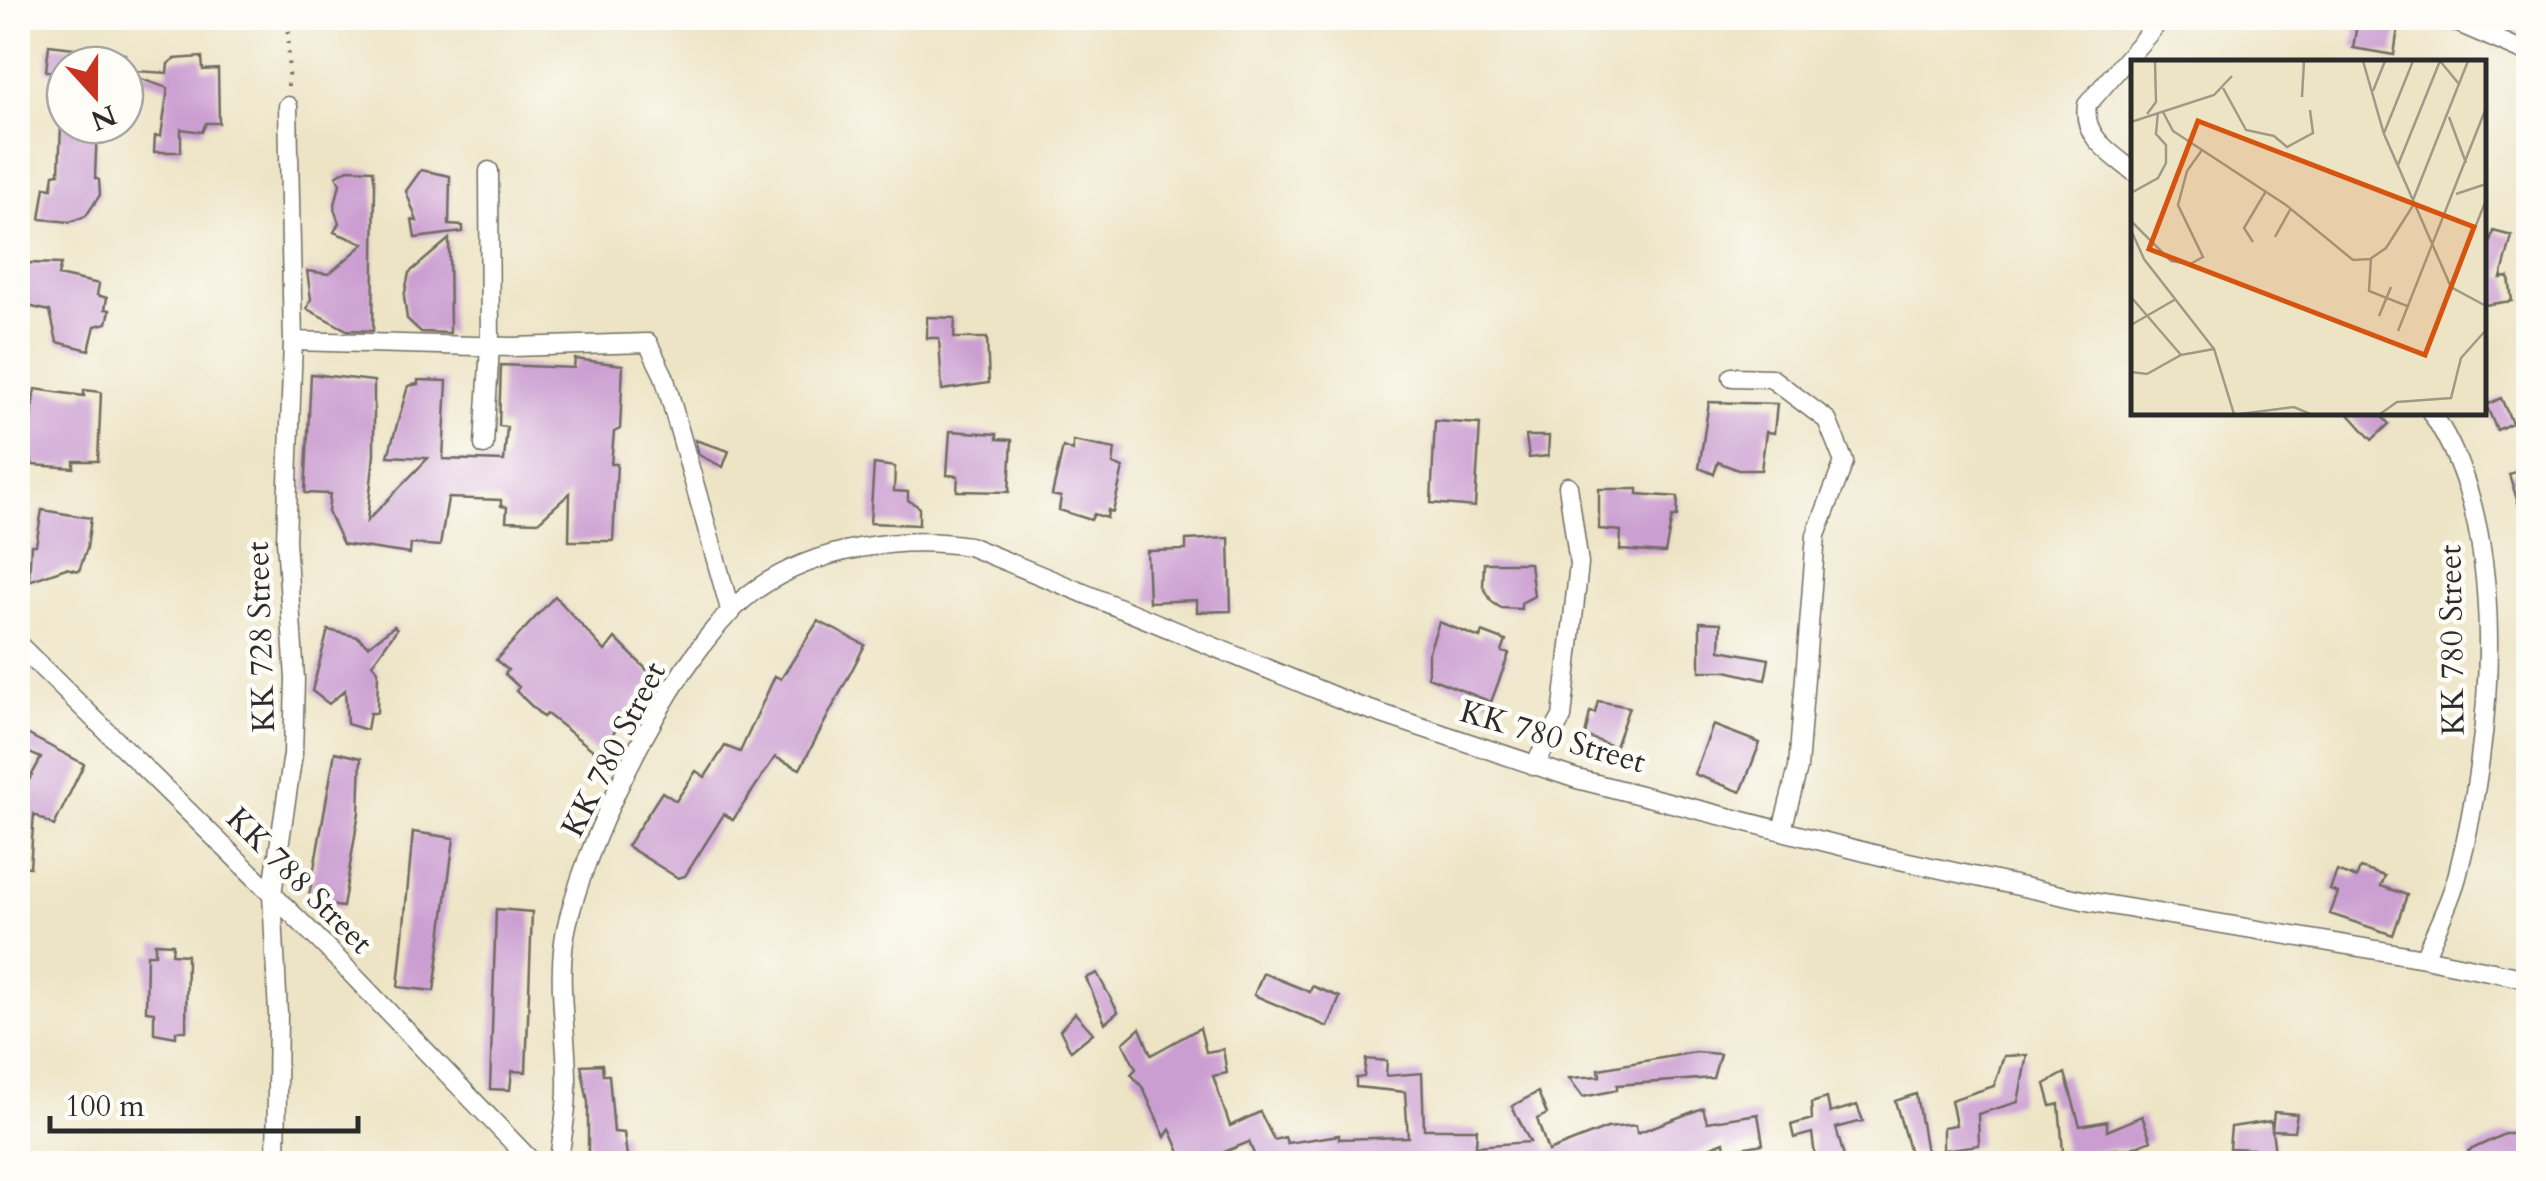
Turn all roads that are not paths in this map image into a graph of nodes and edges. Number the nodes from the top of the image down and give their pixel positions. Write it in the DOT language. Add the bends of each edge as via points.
graph roads {
  1 [pos="2162,18"];
  2 [pos="2447,18"];
  3 [pos="2528,54"];
  4 [pos="288,106"];
  5 [pos="2131,169"];
  6 [pos="489,170"];
  7 [pos="292,341"];
  8 [pos="490,346"];
  9 [pos="1732,376"];
  10 [pos="2433,415"];
  11 [pos="484,445"];
  12 [pos="1568,486"];
  13 [pos="732,613"];
  14 [pos="18,644"];
  15 [pos="1534,766"];
  16 [pos="1782,830"];
  17 [pos="272,894"];
  18 [pos="2424,958"];
  19 [pos="2528,979"];
  20 [pos="276,1164"];
  21 [pos="534,1164"];
  22 [pos="558,1164"];
  1 -- 5 [label="street" via="2087,105 2092,134"];
  2 -- 3 [label="street"];
  4 -- 7 [label="street, KK 728 Street"];
  6 -- 8 [label="street"];
  7 -- 8 [label="street"];
  7 -- 17 [label="street, KK 728 Street" via="286,481 293,754"];
  8 -- 11 [label="street"];
  8 -- 13 [label="street" via="648,343 664,376"];
  9 -- 16 [label="street" via="1771,378 1827,420 1844,462 1816,535 1798,768"];
  10 -- 18 [label="street, KK 780 Street" via="2452,442 2478,524 2486,742 2458,877"];
  12 -- 15 [label="street" via="1579,564 1562,717"];
  13 -- 15 [label="street, KK 780 Street" via="758,588 834,554 929,539 969,546 1355,705"];
  13 -- 22 [label="street, KK 780 Street" via="700,649 642,744 601,828 567,924 562,981 568,1090"];
  14 -- 17 [label="street, KK 788 Street"];
  15 -- 16 [label="street, KK 780 Street"];
  16 -- 18 [label="street, KK 780 Street" via="2092,902"];
  17 -- 20 [label="street, KK 728 Street"];
  17 -- 21 [label="street, KK 788 Street"];
  18 -- 19 [label="street"];
}
